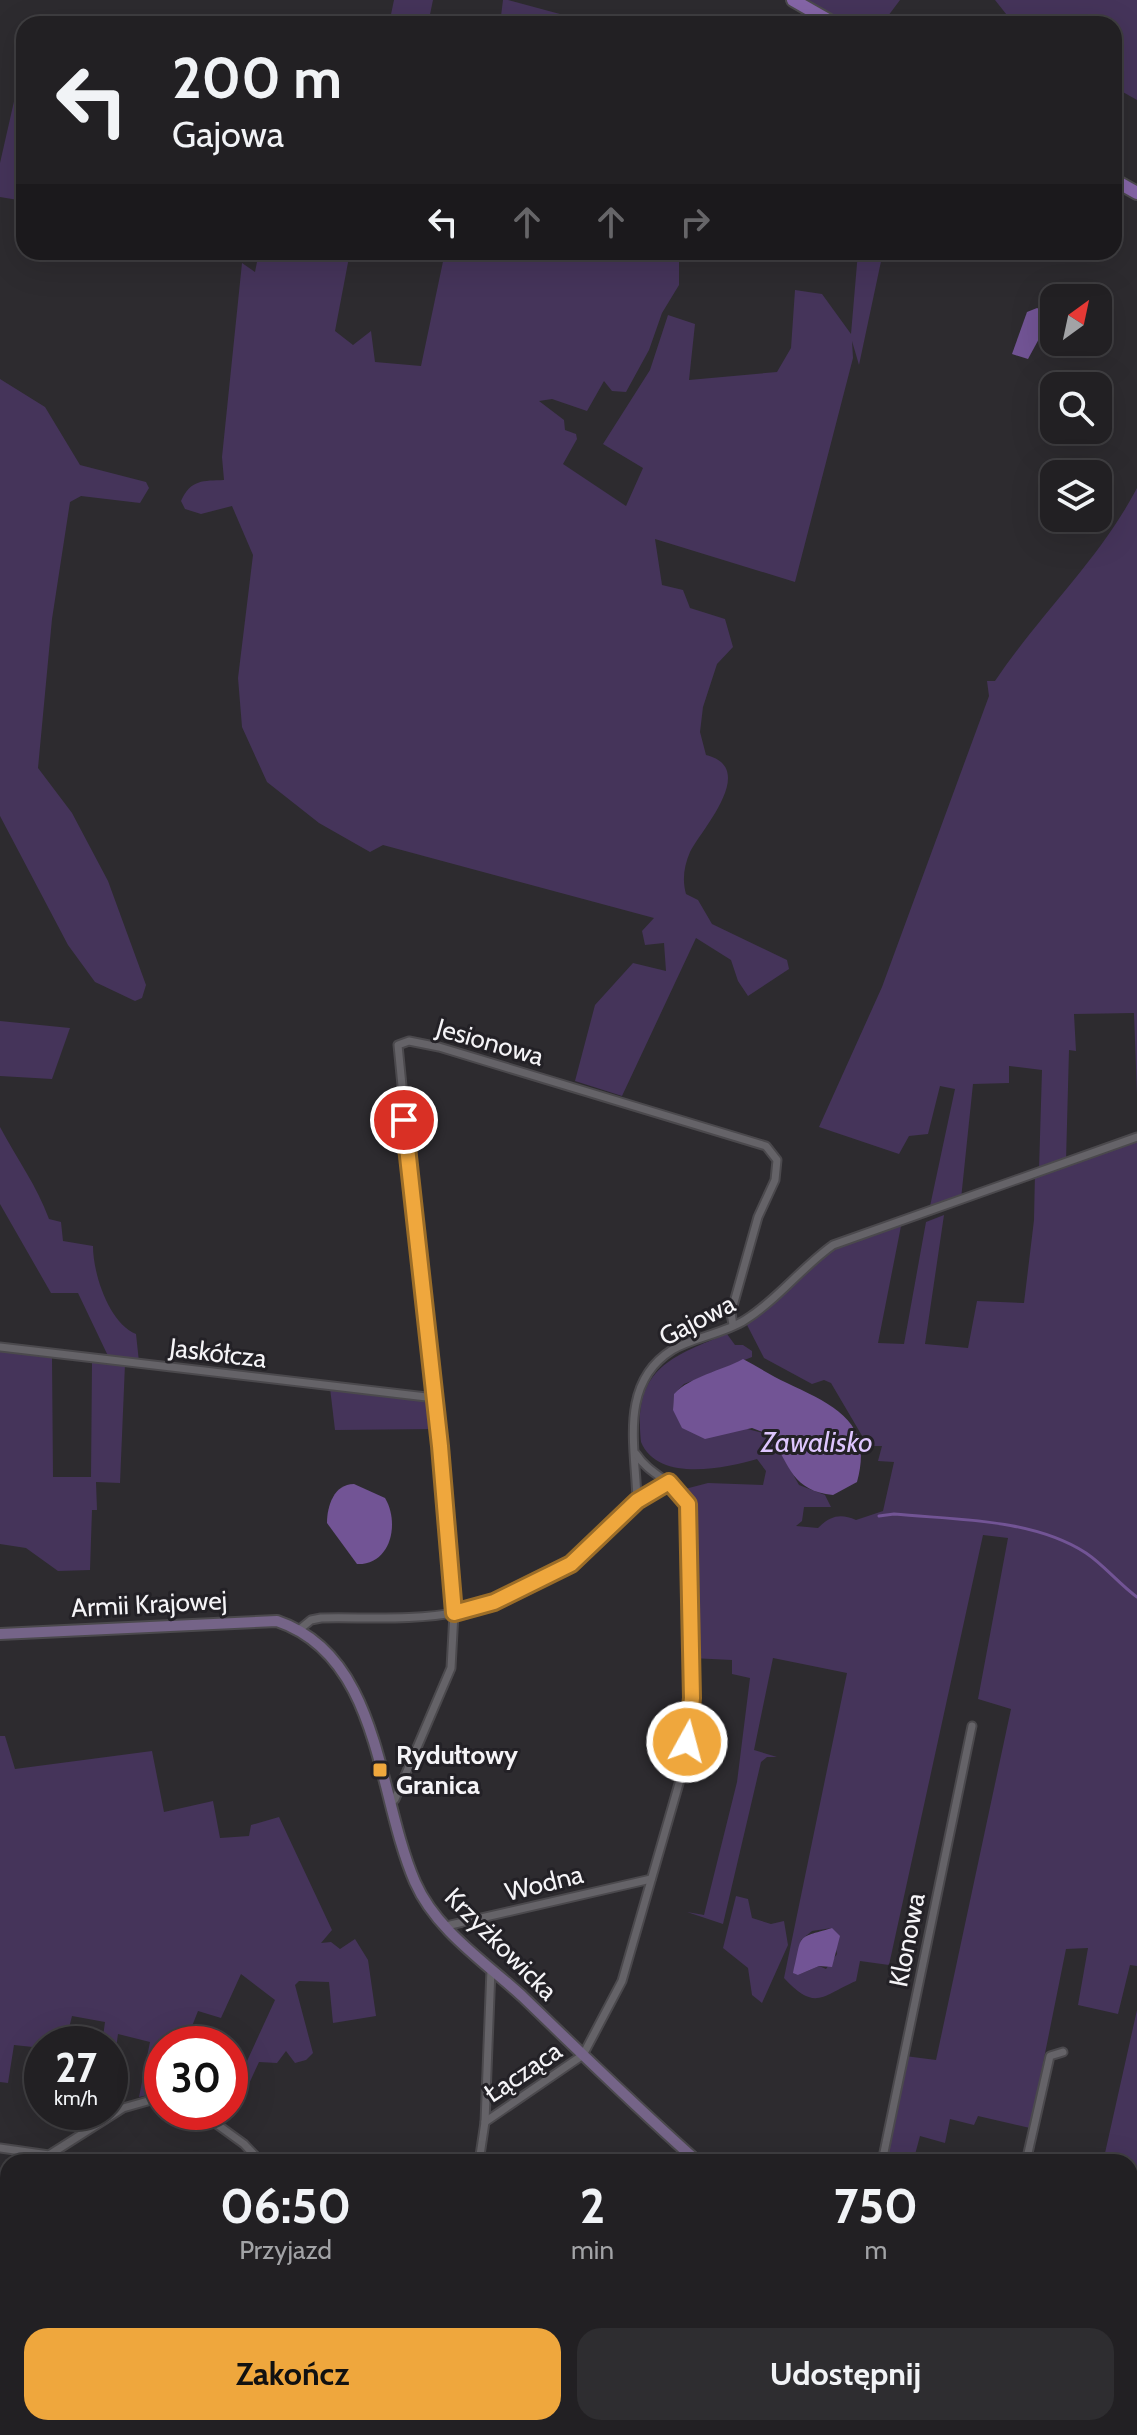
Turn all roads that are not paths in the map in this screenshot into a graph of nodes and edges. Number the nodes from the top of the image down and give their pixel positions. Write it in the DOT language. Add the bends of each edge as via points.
graph roads {
  1 [pos="793,0"];
  2 [pos="821,16"];
  3 [pos="1137,1137"];
  4 [pos="733,1325"];
  5 [pos="0,1347"];
  6 [pos="433,1397"];
  7 [pos="636,1454"];
  8 [pos="669,1482"];
  9 [pos="637,1501"];
  10 [pos="454,1613"];
  11 [pos="300,1629"];
  12 [pos="0,1634"];
  13 [pos="972,1726"];
  14 [pos="388,1805"];
  15 [pos="651,1879"];
  16 [pos="446,1926"];
  17 [pos="491,1969"];
  18 [pos="1063,2052"];
  19 [pos="583,2055"];
  20 [pos="144,2102"];
  21 [pos="485,2122"];
  22 [pos="225,2130"];
  23 [pos="0,2148"];
  24 [pos="42,2154"];
  25 [pos="51,2154"];
  26 [pos="253,2154"];
  27 [pos="480,2154"];
  28 [pos="689,2154"];
  29 [pos="884,2154"];
  30 [pos="1028,2154"];
  1 -- 2 [label="main road"];
  3 -- 4 [label="street, Gajowa" via="833,1245 745,1321"];
  4 -- 6 [label="street, Jesionowa" via="731,1313 758,1217 778,1168 766,1146 405,1041 398,1045 397,1060"];
  4 -- 7 [label="street, Gajowa" via="672,1350 650,1370 634,1400"];
  5 -- 6 [label="street, Jaskółcza"];
  6 -- 10 [label="street, Jesionowa"];
  7 -- 8 [label="street"];
  7 -- 9 [label="street, Gajowa"];
  8 -- 9 [label="street"];
  8 -- 15 [label="street" via="688,1504 692,1698 680,1780"];
  9 -- 10 [label="street" via="571,1564 494,1602"];
  10 -- 11 [label="street" via="321,1618"];
  10 -- 14 [label="street, Jesionowa" via="451,1668"];
  11 -- 12 [label="street, Armii Krajowej" via="256,1621"];
  11 -- 14 [label="street, Krzyżkowicka" via="333,1656 349,1681"];
  13 -- 29 [label="street, Klonowa"];
  14 -- 16 [label="street, Krzyżkowicka" via="422,1897"];
  15 -- 16 [label="street, Wodna"];
  15 -- 19 [label="street" via="622,1981"];
  16 -- 17 [label="street, Krzyżkowicka"];
  17 -- 19 [label="street, Krzyżkowicka"];
  17 -- 21 [label="street"];
  18 -- 30 [label="street" via="1050,2056"];
  19 -- 21 [label="street, Łącząca"];
  19 -- 28 [label="street, Krzyżkowicka"];
  20 -- 25 [label="street" via="123,2108"];
  21 -- 27 [label="street"];
  22 -- 26 [label="street"];
  23 -- 24 [label="street"];
}
